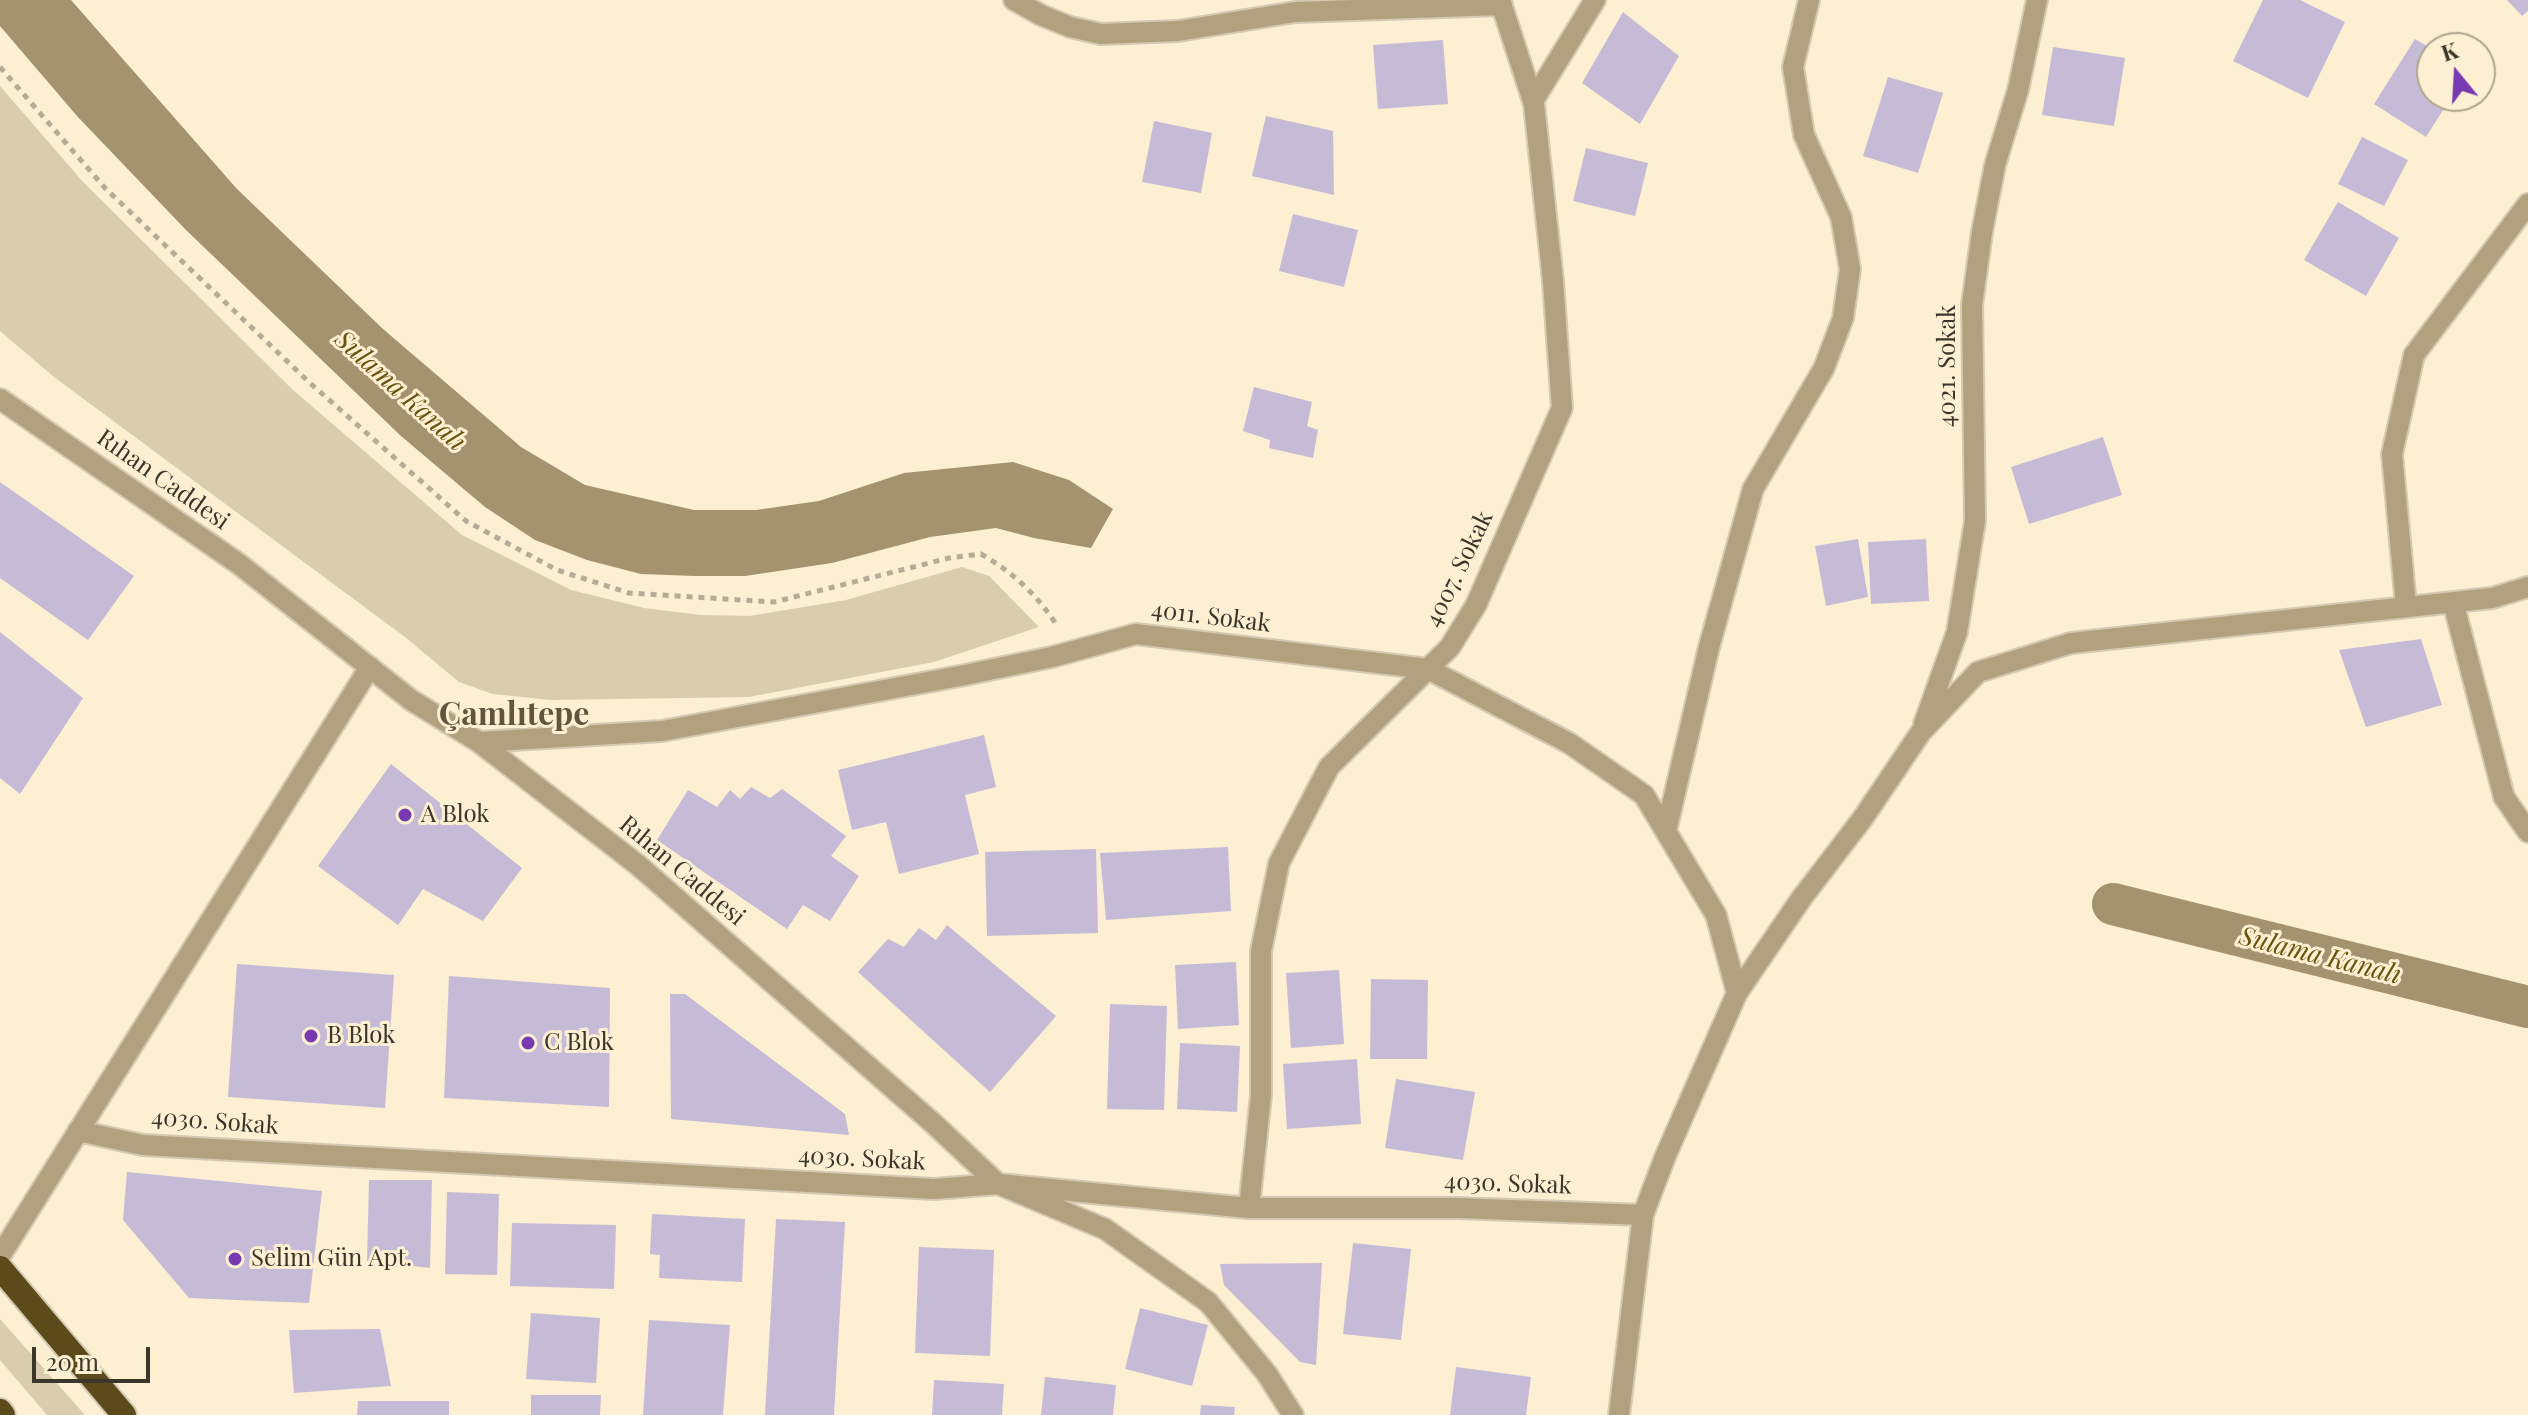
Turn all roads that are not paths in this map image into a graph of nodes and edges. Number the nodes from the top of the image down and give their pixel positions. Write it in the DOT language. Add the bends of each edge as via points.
graph roads {
  1 [pos="1014,0"];
  2 [pos="1595,0"];
  3 [pos="1809,0"];
  4 [pos="2037,0"];
  5 [pos="1501,3"];
  6 [pos="1533,101"];
  7 [pos="2528,204"];
  8 [pos="0,399"];
  9 [pos="2528,587"];
  10 [pos="2453,602"];
  11 [pos="2406,606"];
  12 [pos="370,667"];
  13 [pos="1428,669"];
  14 [pos="1921,732"];
  15 [pos="479,742"];
  16 [pos="1666,831"];
  17 [pos="2528,832"];
  18 [pos="1737,993"];
  19 [pos="78,1131"];
  20 [pos="998,1184"];
  21 [pos="1249,1208"];
  22 [pos="1643,1215"];
  23 [pos="0,1256"];
  24 [pos="0,1268"];
  25 [pos="124,1415"];
  26 [pos="1293,1415"];
  27 [pos="1619,1415"];
  1 -- 5 [label="street" via="1070,27 1101,34 1178,31 1295,12"];
  2 -- 6 [label="street"];
  3 -- 16 [label="street" via="1793,67 1804,135 1841,217 1850,269 1843,318 1824,368 1753,489"];
  4 -- 14 [label="street, 4021. Sokak" via="1995,165 1972,305 1975,521 1957,632"];
  5 -- 6 [label="street, 4007. Sokak"];
  6 -- 13 [label="street, 4007. Sokak" via="1562,408 1476,605 1450,647"];
  7 -- 11 [label="street" via="2414,355 2392,454"];
  8 -- 12 [label="street, Rıhan Caddesi" via="239,564"];
  9 -- 10 [label="street"];
  10 -- 11 [label="street"];
  10 -- 17 [label="street" via="2504,797"];
  11 -- 14 [label="street" via="2071,643 1978,672"];
  12 -- 15 [label="street, Rıhan Caddesi"];
  12 -- 19 [label="street"];
  13 -- 15 [label="street, 4011. Sokak" via="1136,634 960,676 662,731"];
  13 -- 16 [label="street, 4011. Sokak" via="1569,743 1644,795"];
  13 -- 21 [label="street, 4007. Sokak" via="1329,767 1279,863 1261,951 1261,1095"];
  14 -- 18 [label="street"];
  15 -- 20 [label="street, Rıhan Caddesi" via="638,865"];
  16 -- 18 [label="street, 4011. Sokak" via="1716,915"];
  18 -- 22 [label="street"];
  19 -- 20 [label="street, 4030. Sokak" via="159,1146 934,1189"];
  19 -- 23 [label="street"];
  20 -- 21 [label="street, 4030. Sokak"];
  20 -- 26 [label="street, Rıhan Caddesi" via="1105,1229 1208,1302"];
  21 -- 22 [label="street, 4030. Sokak"];
  22 -- 27 [label="street"];
  24 -- 25 [label="highway"];
}
